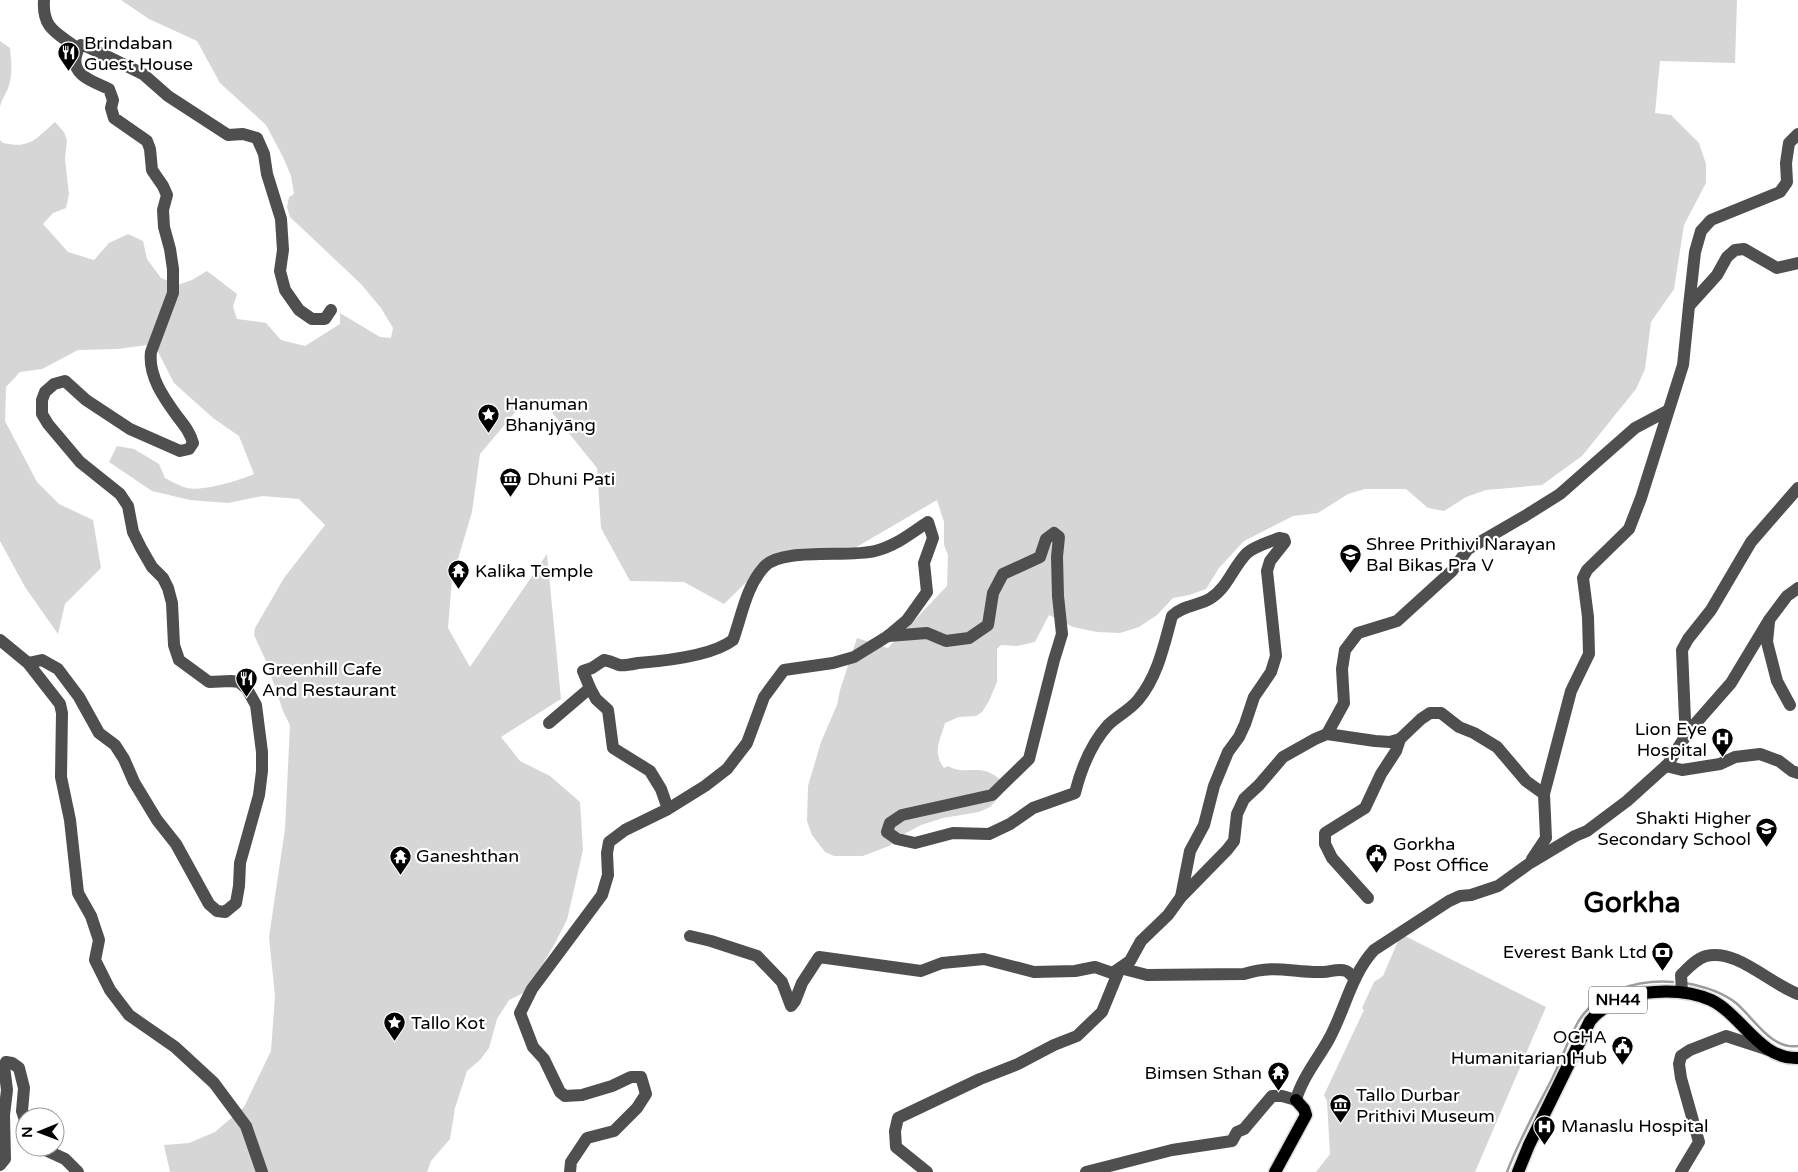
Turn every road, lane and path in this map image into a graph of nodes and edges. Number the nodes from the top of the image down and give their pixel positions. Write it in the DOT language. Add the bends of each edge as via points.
graph roads {
  1 [pos="44,0"];
  2 [pos="78,49"];
  3 [pos="1798,134"];
  4 [pos="1798,263"];
  5 [pos="1689,306"];
  6 [pos="331,310"];
  7 [pos="1667,411"];
  8 [pos="1798,488"];
  9 [pos="1798,588"];
  10 [pos="1769,620"];
  11 [pos="888,636"];
  12 [pos="0,640"];
  13 [pos="28,663"];
  14 [pos="590,688"];
  15 [pos="1790,705"];
  16 [pos="549,723"];
  17 [pos="1688,732"];
  18 [pos="1327,734"];
  19 [pos="1400,739"];
  20 [pos="1666,766"];
  21 [pos="1798,773"];
  22 [pos="1544,794"];
  23 [pos="668,809"];
  24 [pos="1530,863"];
  25 [pos="1181,897"];
  26 [pos="1368,898"];
  27 [pos="690,936"];
  28 [pos="1120,968"];
  29 [pos="1355,979"];
  30 [pos="1682,992"];
  31 [pos="1798,994"];
  32 [pos="1769,1050"];
  33 [pos="1798,1058"];
  34 [pos="1296,1100"];
  35 [pos="22,1107"];
  36 [pos="60,1157"];
  37 [pos="0,1165"];
  38 [pos="78,1172"];
  39 [pos="262,1172"];
  40 [pos="570,1172"];
  41 [pos="926,1172"];
  42 [pos="1086,1172"];
  43 [pos="1275,1172"];
  44 [pos="1518,1172"];
  45 [pos="1681,1172"];
  1 -- 2 [label="street" via="46,19 52,30"];
  2 -- 6 [label="street" via="84,45 143,74 168,96 228,135 244,134 257,138 281,219 283,250 280,271 286,290 299,310 312,319 325,319"];
  2 -- 13 [label="street" via="76,70 109,89 114,118 147,141 152,170 167,195 164,227 173,269 173,293 150,360 165,400 191,435 193,443 189,449 180,451 130,429 86,400 65,381 54,384 45,392 42,414 80,462 120,494 128,506 140,548 168,588 174,645 179,660 209,682 239,682 256,705 262,752 260,787 240,863 236,903 225,912 217,911 209,904 119,752 99,733 74,690 58,669 42,660"];
  3 -- 5 [label="street" via="1789,143 1787,182 1780,192 1711,220 1701,231 1695,252"];
  4 -- 5 [label="street" via="1778,268 1744,249 1735,250"];
  5 -- 7 [label="street" via="1683,365"];
  7 -- 18 [label="street" via="1635,428 1560,494 1468,548 1452,571 1396,621 1358,633 1345,650 1342,669 1344,703"];
  7 -- 22 [label="street" via="1650,472 1629,529 1587,570 1583,578 1589,654 1571,691"];
  8 -- 17 [label="street" via="1751,542 1711,610 1682,650"];
  9 -- 10 [label="street"];
  10 -- 15 [label="street" via="1767,642 1777,680"];
  10 -- 17 [label="street" via="1732,683"];
  11 -- 14 [label="street" via="906,620 927,592 924,564 933,538 928,522 893,545 874,552 782,556 765,565 754,581 733,640 726,646 654,662 620,665 604,660 583,671"];
  11 -- 23 [label="street" via="854,657 784,670 764,697 748,743 727,769"];
  11 -- 25 [label="street" via="927,633 946,642 969,638 988,625 993,593 1003,574 1040,557 1046,539 1054,533 1059,537 1058,596 1062,634 1029,759 992,795 902,815 890,823 887,832 897,839 915,843 953,833 990,834 1034,808 1075,793 1089,753 1109,725 1138,700 1158,666 1172,616 1178,610 1210,600 1224,588 1233,570 1249,551 1284,538 1285,542 1270,561 1267,571 1276,656 1214,786 1204,825 1190,851"];
  12 -- 13 [label="street"];
  13 -- 39 [label="street" via="60,704 61,777 70,820 78,893 99,940 95,960 110,990 129,1015 176,1047 214,1084 246,1126"];
  14 -- 16 [label="street"];
  14 -- 23 [label="street" via="608,710 613,748 650,771"];
  17 -- 20 [label="street"];
  18 -- 19 [label="street" via="1375,742"];
  18 -- 25 [label="street" via="1283,758 1244,799 1237,814 1234,841"];
  19 -- 22 [label="street" via="1430,713 1441,713 1497,747 1526,781"];
  19 -- 26 [label="street" via="1365,808 1325,833 1325,844 1332,858"];
  20 -- 21 [label="street" via="1682,770 1760,754"];
  20 -- 24 [label="street" via="1587,831"];
  22 -- 24 [label="street" via="1546,838"];
  23 -- 40 [label="street" via="624,830 608,842 608,875 602,895 532,989 520,1013 533,1047 544,1059 565,1096 602,1089 630,1077 642,1077 646,1094 637,1108 614,1130 588,1138 570,1162"];
  24 -- 29 [label="street" via="1498,886 1460,896 1438,907 1374,950"];
  25 -- 28 [label="street" via="1141,941 1130,961"];
  27 -- 28 [label="street" via="758,956 782,982 791,1006 819,957 921,971 942,962 984,959 1034,972 1095,967 1112,973"];
  28 -- 29 [label="street" via="1148,975 1244,974 1273,968 1306,972 1340,970 1348,971"];
  28 -- 41 [label="street" via="1102,1012 1077,1036 898,1118 896,1147"];
  29 -- 34 [label="street" via="1331,1036 1299,1089"];
  30 -- 31 [label="street" via="1681,975 1697,960 1722,955 1743,962"];
  30 -- 32 [label="main road, NH44" via="1712,1001 1727,1011"];
  30 -- 44 [label="main road, NH44" via="1633,994 1594,1015"];
  32 -- 33 [label="main road, NH44" via="1789,1059"];
  32 -- 45 [label="street" via="1726,1036 1681,1056 1680,1078 1699,1142"];
  34 -- 42 [label="street" via="1272,1096 1232,1141 1172,1150"];
  34 -- 43 [label="main road" via="1306,1114"];
  35 -- 37 [label="street" via="24,1088 19,1068 6,1062 5,1159"];
  36 -- 38 [label="street"];
}
